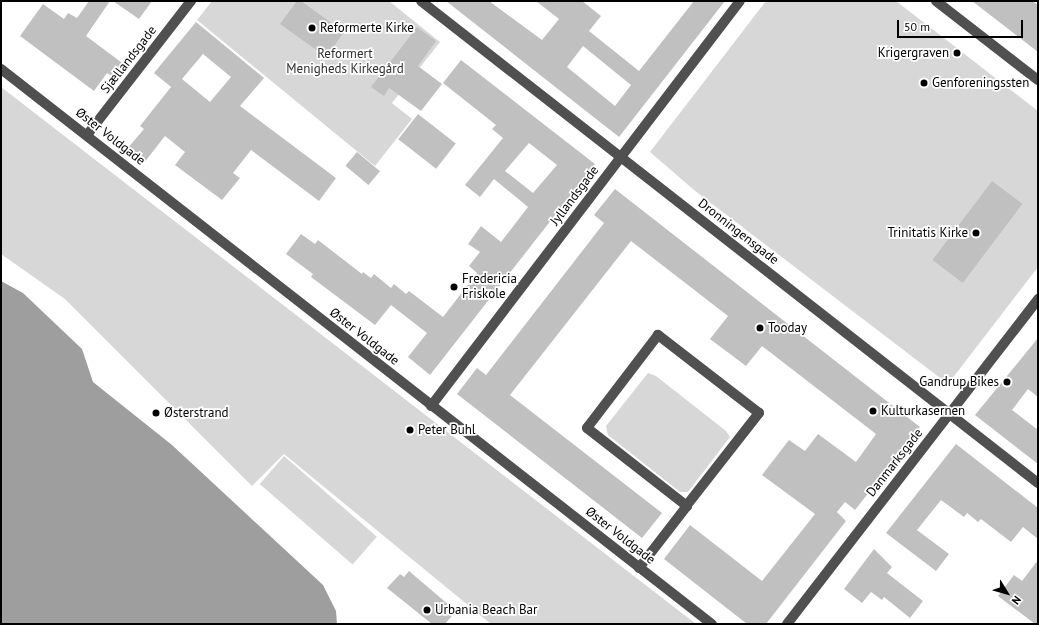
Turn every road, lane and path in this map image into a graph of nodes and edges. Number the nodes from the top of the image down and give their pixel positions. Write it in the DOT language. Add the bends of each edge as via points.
graph roads {
  1 [pos="191,1"];
  2 [pos="421,1"];
  3 [pos="740,1"];
  4 [pos="936,1"];
  5 [pos="1,69"];
  6 [pos="1038,80"];
  7 [pos="87,135"];
  8 [pos="621,157"];
  9 [pos="1038,299"];
  10 [pos="431,406"];
  11 [pos="951,413"];
  12 [pos="1038,483"];
  13 [pos="687,506"];
  14 [pos="639,568"];
  15 [pos="712,624"];
  16 [pos="787,624"];
  1 -- 7 [label="street, Sjællandsgade"];
  2 -- 8 [label="street, Dronningensgade"];
  3 -- 8 [label="street, Jyllandsgade"];
  4 -- 6 [label="street"];
  5 -- 7 [label="street, Øster Voldgade"];
  7 -- 10 [label="street, Øster Voldgade"];
  8 -- 10 [label="street, Jyllandsgade"];
  8 -- 11 [label="street, Dronningensgade"];
  9 -- 11 [label="street, Danmarksgade"];
  10 -- 14 [label="street, Øster Voldgade"];
  11 -- 12 [label="street, Dronningensgade"];
  11 -- 16 [label="street, Danmarksgade"];
  13 -- 13 [label="street" via="587,428 658,335 759,413"];
  13 -- 14 [label="street"];
  14 -- 15 [label="street, Øster Voldgade"];
}
